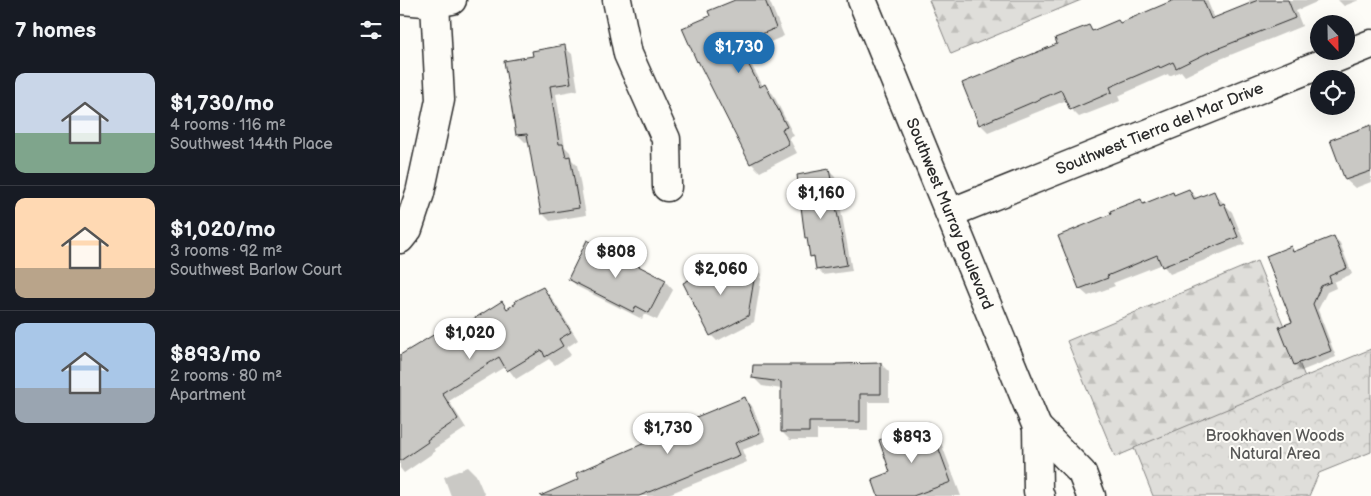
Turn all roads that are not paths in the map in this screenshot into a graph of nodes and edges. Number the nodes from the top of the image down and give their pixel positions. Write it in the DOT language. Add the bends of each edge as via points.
graph roads {
  1 [pos="402,0"];
  2 [pos="617,0"];
  3 [pos="862,0"];
  4 [pos="443,2"];
  5 [pos="1371,44"];
  6 [pos="667,187"];
  7 [pos="950,213"];
  8 [pos="400,239"];
  9 [pos="1037,427"];
  10 [pos="1040,496"];
  11 [pos="1091,496"];
  1 -- 4 [label="street"];
  2 -- 6 [label="street" via="628,54 666,139"];
  3 -- 7 [label="street, Southwest Murray Boulevard"];
  4 -- 8 [label="street" via="440,100 420,193 408,229"];
  5 -- 7 [label="street, Southwest Tierra del Mar Drive"];
  7 -- 9 [label="street, Southwest Murray Boulevard"];
  9 -- 10 [label="street, Southwest Murray Boulevard"];
  9 -- 11 [label="street, Southwest Murray Boulevard" via="1082,473"];
}
